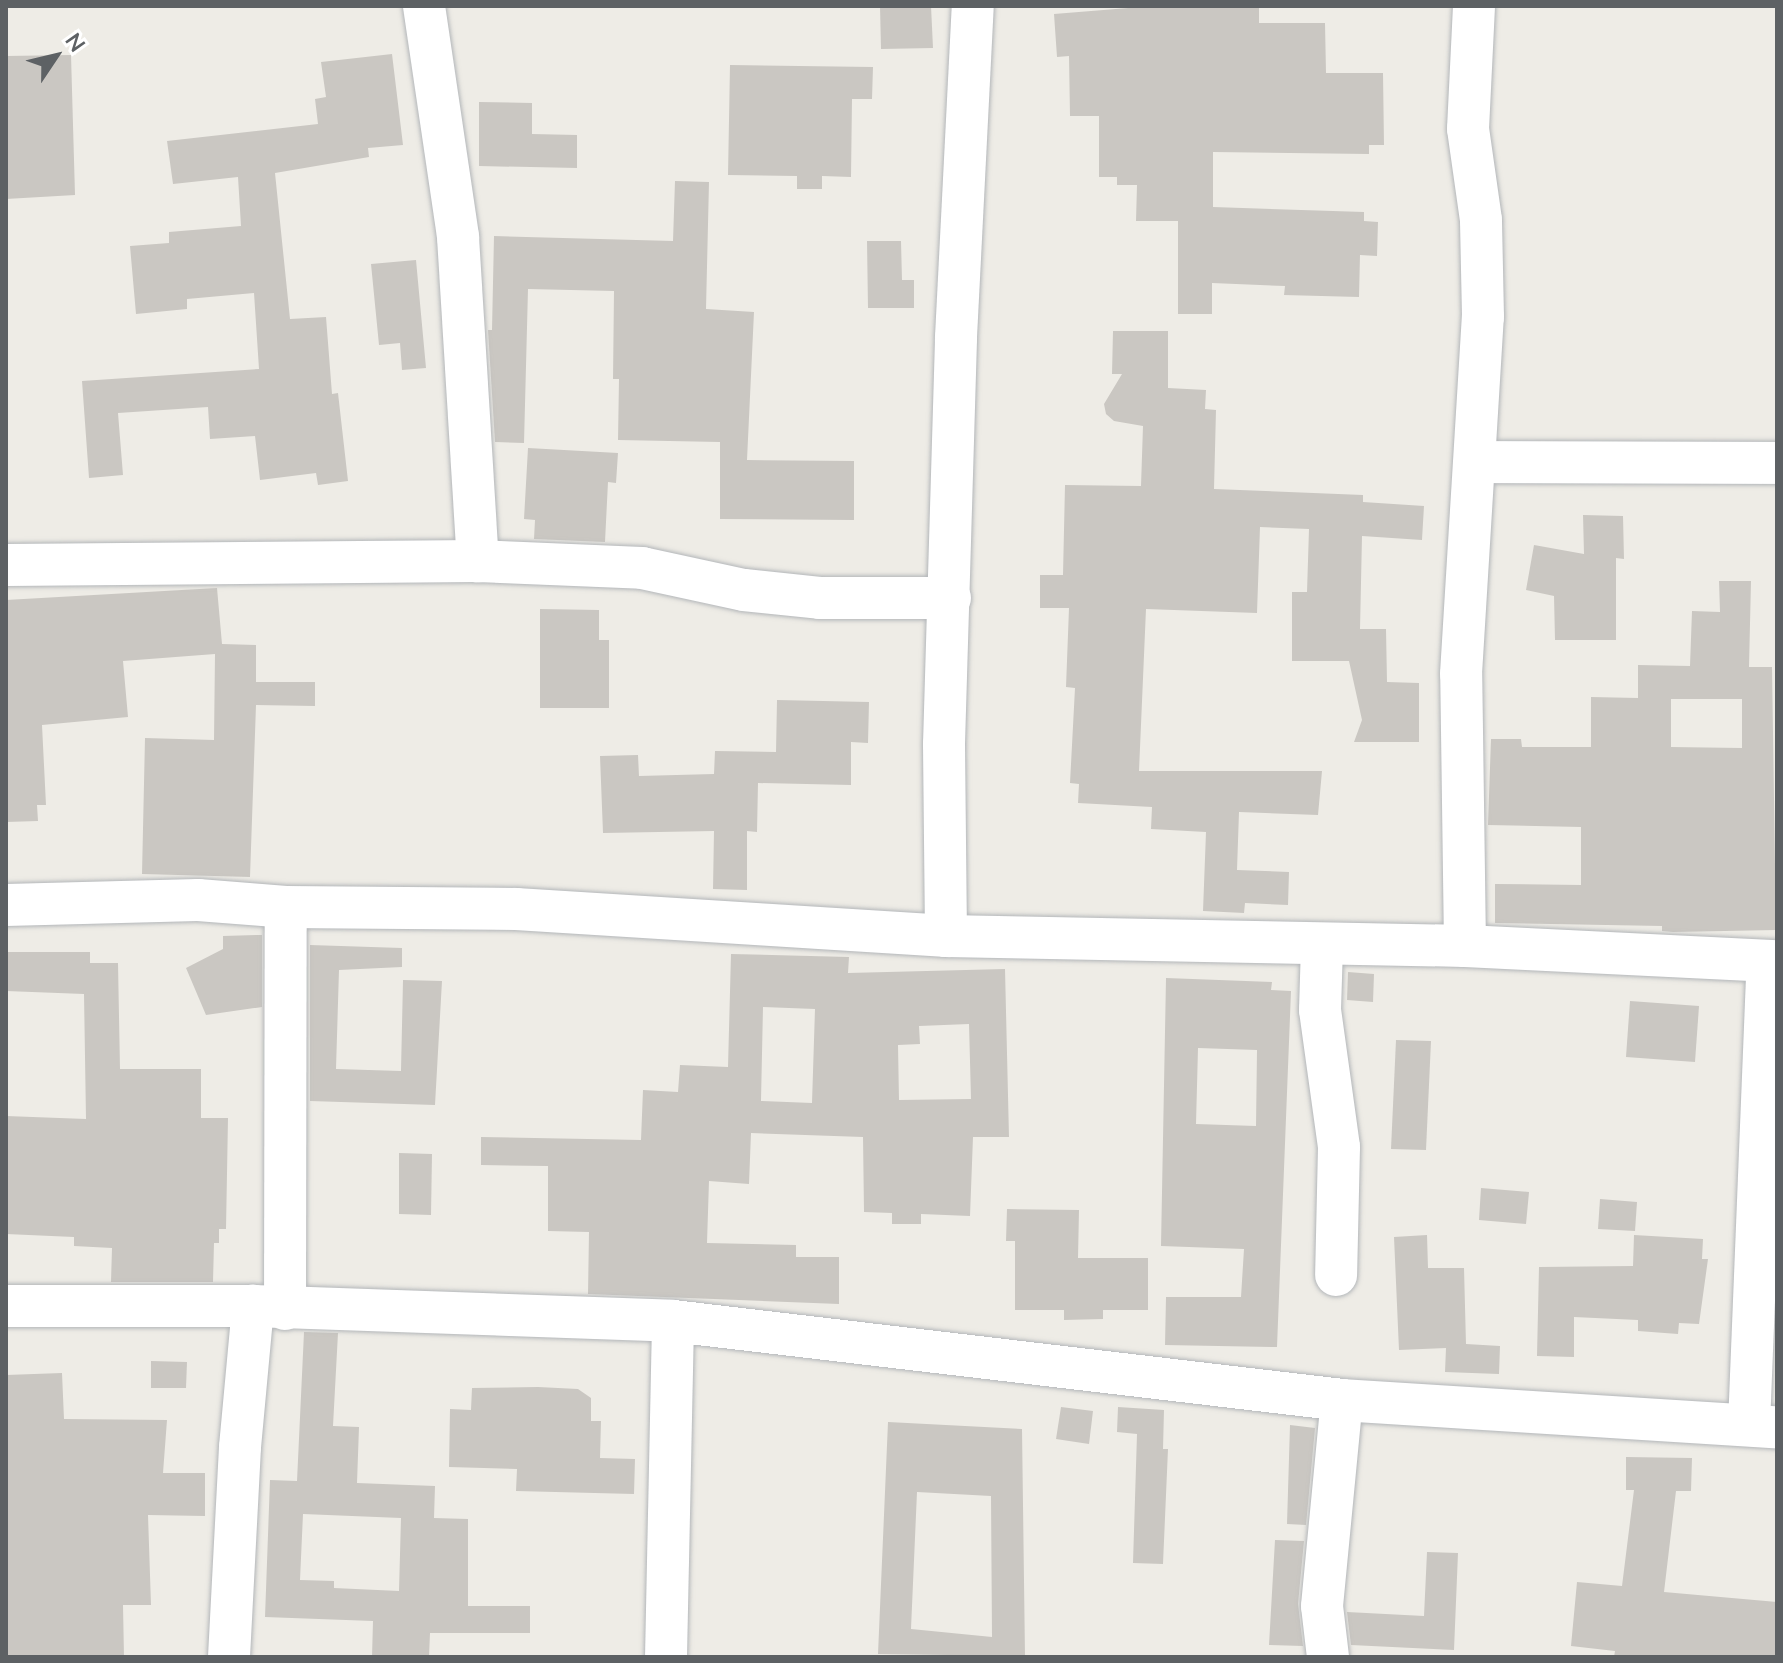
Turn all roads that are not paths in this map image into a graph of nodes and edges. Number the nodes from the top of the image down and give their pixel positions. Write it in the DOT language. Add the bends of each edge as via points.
graph roads {
  1 [pos="424,6"];
  2 [pos="973,6"];
  3 [pos="1474,6"];
  4 [pos="1477,462"];
  5 [pos="1777,463"];
  6 [pos="478,561"];
  7 [pos="6,565"];
  8 [pos="950,598"];
  9 [pos="6,905"];
  10 [pos="286,907"];
  11 [pos="946,936"];
  12 [pos="1322,946"];
  13 [pos="1465,946"];
  14 [pos="1772,961"];
  15 [pos="1336,1275"];
  16 [pos="6,1306"];
  17 [pos="269,1308"];
  18 [pos="673,1321"];
  19 [pos="1342,1400"];
  20 [pos="1763,1426"];
  21 [pos="229,1657"];
  22 [pos="666,1657"];
  23 [pos="1328,1657"];
  1 -- 6 [label="street" via="458,237"];
  2 -- 8 [label="street"];
  3 -- 4 [label="street" via="1468,129 1481,220"];
  4 -- 5 [label="street"];
  4 -- 13 [label="street" via="1461,674"];
  6 -- 7 [label="street"];
  6 -- 8 [label="street" via="642,568 744,590 820,598"];
  8 -- 11 [label="street"];
  9 -- 10 [label="street" via="198,900"];
  10 -- 11 [label="street" via="517,909"];
  10 -- 17 [label="street"];
  11 -- 12 [label="street"];
  12 -- 13 [label="street"];
  12 -- 15 [label="street" via="1320,1010 1339,1147"];
  13 -- 14 [label="street"];
  14 -- 20 [label="street"];
  16 -- 17 [label="street"];
  17 -- 18 [label="street"];
  17 -- 21 [label="street" via="240,1447"];
  18 -- 19 [label="street"];
  18 -- 22 [label="street"];
  19 -- 20 [label="street"];
  19 -- 23 [label="street" via="1322,1606"];
}
